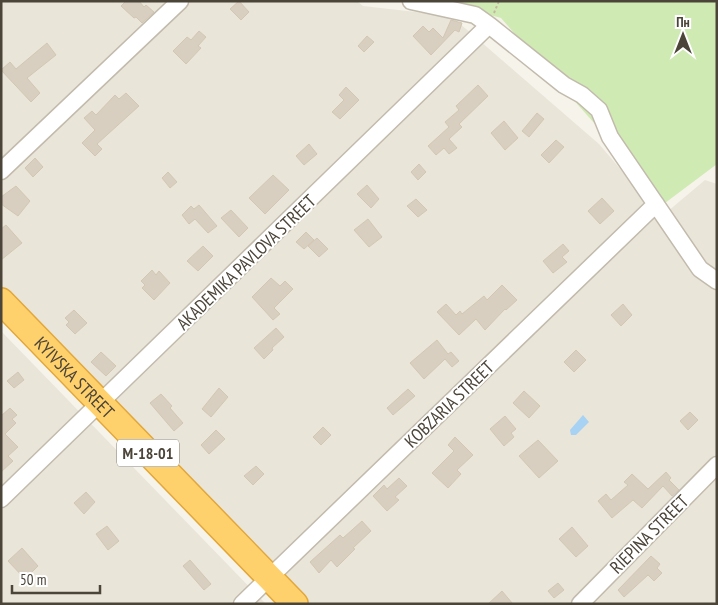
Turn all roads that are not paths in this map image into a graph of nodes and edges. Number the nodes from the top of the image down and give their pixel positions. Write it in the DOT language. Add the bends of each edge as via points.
graph roads {
  1 [pos="180,1"];
  2 [pos="411,1"];
  3 [pos="489,25"];
  4 [pos="1,172"];
  5 [pos="656,204"];
  6 [pos="717,281"];
  7 [pos="1,300"];
  8 [pos="100,404"];
  9 [pos="717,465"];
  10 [pos="1,499"];
  11 [pos="269,577"];
  12 [pos="242,604"];
  13 [pos="295,604"];
  14 [pos="580,604"];
  1 -- 4 [label="street"];
  2 -- 3 [label="street" via="475,15"];
  3 -- 5 [label="street" via="599,110 610,137"];
  3 -- 8 [label="street, AKADEMIKA PAVLOVA STREET"];
  5 -- 6 [label="street" via="700,269"];
  5 -- 11 [label="street, KOBZARIA STREET"];
  7 -- 8 [label="highway, KYIVSKA STREET / М-18-01"];
  8 -- 10 [label="street, AKADEMIKA PAVLOVA STREET"];
  8 -- 11 [label="highway, KYIVSKA STREET / М-18-01"];
  9 -- 14 [label="street, RIEPINA STREET"];
  11 -- 12 [label="street, KOBZARIA STREET"];
  11 -- 13 [label="highway, KYIVSKA STREET / М-18-01"];
}
